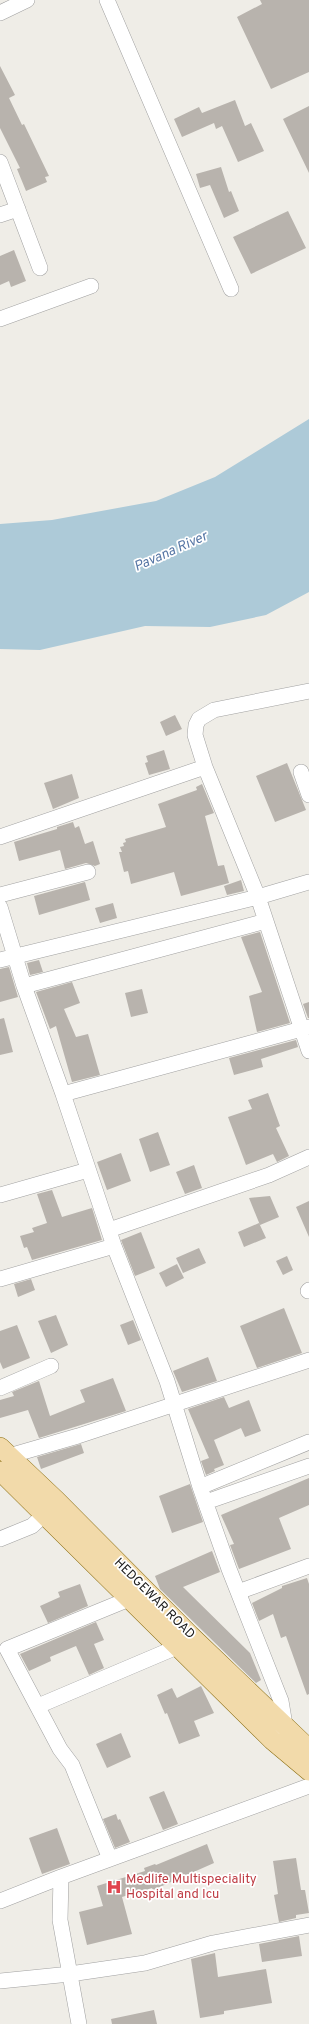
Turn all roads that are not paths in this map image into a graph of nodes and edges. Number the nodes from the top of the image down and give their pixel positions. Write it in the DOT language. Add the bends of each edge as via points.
graph roads {
  1 [pos="27,0"];
  2 [pos="107,0"];
  3 [pos="0,13"];
  4 [pos="0,162"];
  5 [pos="18,209"];
  6 [pos="0,215"];
  7 [pos="40,268"];
  8 [pos="91,286"];
  9 [pos="231,289"];
  10 [pos="0,319"];
  11 [pos="309,691"];
  12 [pos="205,767"];
  13 [pos="301,772"];
  14 [pos="309,795"];
  15 [pos="0,837"];
  16 [pos="88,872"];
  17 [pos="309,882"];
  18 [pos="0,895"];
  19 [pos="258,897"];
  20 [pos="0,907"];
  21 [pos="266,921"];
  22 [pos="15,956"];
  23 [pos="0,960"];
  24 [pos="24,986"];
  25 [pos="306,1029"];
  26 [pos="309,1051"];
  27 [pos="63,1094"];
  28 [pos="309,1157"];
  29 [pos="88,1170"];
  30 [pos="0,1195"];
  31 [pos="109,1230"];
  32 [pos="114,1246"];
  33 [pos="0,1279"];
  34 [pos="309,1360"];
  35 [pos="51,1366"];
  36 [pos="0,1388"];
  37 [pos="174,1403"];
  38 [pos="309,1442"];
  39 [pos="3,1458"];
  40 [pos="309,1466"];
  41 [pos="200,1487"];
  42 [pos="206,1502"];
  43 [pos="51,1507"];
  44 [pos="0,1539"];
  45 [pos="309,1566"];
  46 [pos="238,1592"];
  47 [pos="129,1599"];
  48 [pos="183,1641"];
  49 [pos="38,1706"];
  50 [pos="285,1725"];
  51 [pos="272,1740"];
  52 [pos="309,1750"];
  53 [pos="309,1771"];
  54 [pos="309,1786"];
  55 [pos="110,1859"];
  56 [pos="60,1877"];
  57 [pos="0,1901"];
  58 [pos="309,1925"];
  59 [pos="70,1974"];
  60 [pos="0,1981"];
  61 [pos="80,2024"];
  1 -- 3 [label="street"];
  2 -- 9 [label="street"];
  4 -- 5 [label="street"];
  5 -- 6 [label="street"];
  5 -- 7 [label="street"];
  8 -- 10 [label="street"];
  11 -- 12 [label="street" via="214,710 202,716 196,725 195,735"];
  12 -- 15 [label="street"];
  12 -- 19 [label="street"];
  13 -- 14 [label="street"];
  16 -- 18 [label="street"];
  17 -- 19 [label="street"];
  19 -- 21 [label="street"];
  19 -- 22 [label="street"];
  20 -- 22 [label="street"];
  21 -- 24 [label="street"];
  21 -- 25 [label="street"];
  22 -- 23 [label="street"];
  22 -- 24 [label="street"];
  24 -- 27 [label="street"];
  25 -- 26 [label="street"];
  25 -- 27 [label="street"];
  27 -- 29 [label="street"];
  28 -- 31 [label="street" via="269,1175"];
  29 -- 30 [label="street"];
  29 -- 31 [label="street"];
  31 -- 32 [label="street"];
  32 -- 33 [label="street"];
  32 -- 37 [label="street"];
  34 -- 37 [label="street"];
  35 -- 36 [label="street"];
  37 -- 39 [label="street" via="78,1436"];
  37 -- 41 [label="street"];
  38 -- 41 [label="street"];
  39 -- 43 [label="main road, HEDGEWAR ROAD"];
  40 -- 42 [label="street"];
  41 -- 42 [label="street"];
  42 -- 46 [label="street"];
  43 -- 44 [label="street" via="32,1526"];
  43 -- 47 [label="main road, HEDGEWAR ROAD"];
  43 -- 48 [label="main road, HEDGEWAR ROAD"];
  45 -- 46 [label="street"];
  46 -- 50 [label="street" via="281,1701"];
  47 -- 48 [label="main road, HEDGEWAR ROAD"];
  47 -- 49 [label="street" via="7,1649"];
  48 -- 49 [label="street"];
  48 -- 50 [label="main road, HEDGEWAR ROAD"];
  48 -- 51 [label="main road, HEDGEWAR ROAD"];
  49 -- 55 [label="street" via="60,1749 72,1765"];
  50 -- 51 [label="street"];
  50 -- 52 [label="main road, HEDGEWAR ROAD"];
  51 -- 53 [label="main road, HEDGEWAR ROAD"];
  54 -- 55 [label="street"];
  55 -- 56 [label="street"];
  56 -- 57 [label="street"];
  56 -- 59 [label="street" via="60,1920"];
  58 -- 59 [label="street" via="213,1943 145,1964"];
  59 -- 60 [label="street"];
  59 -- 61 [label="street"];
}
